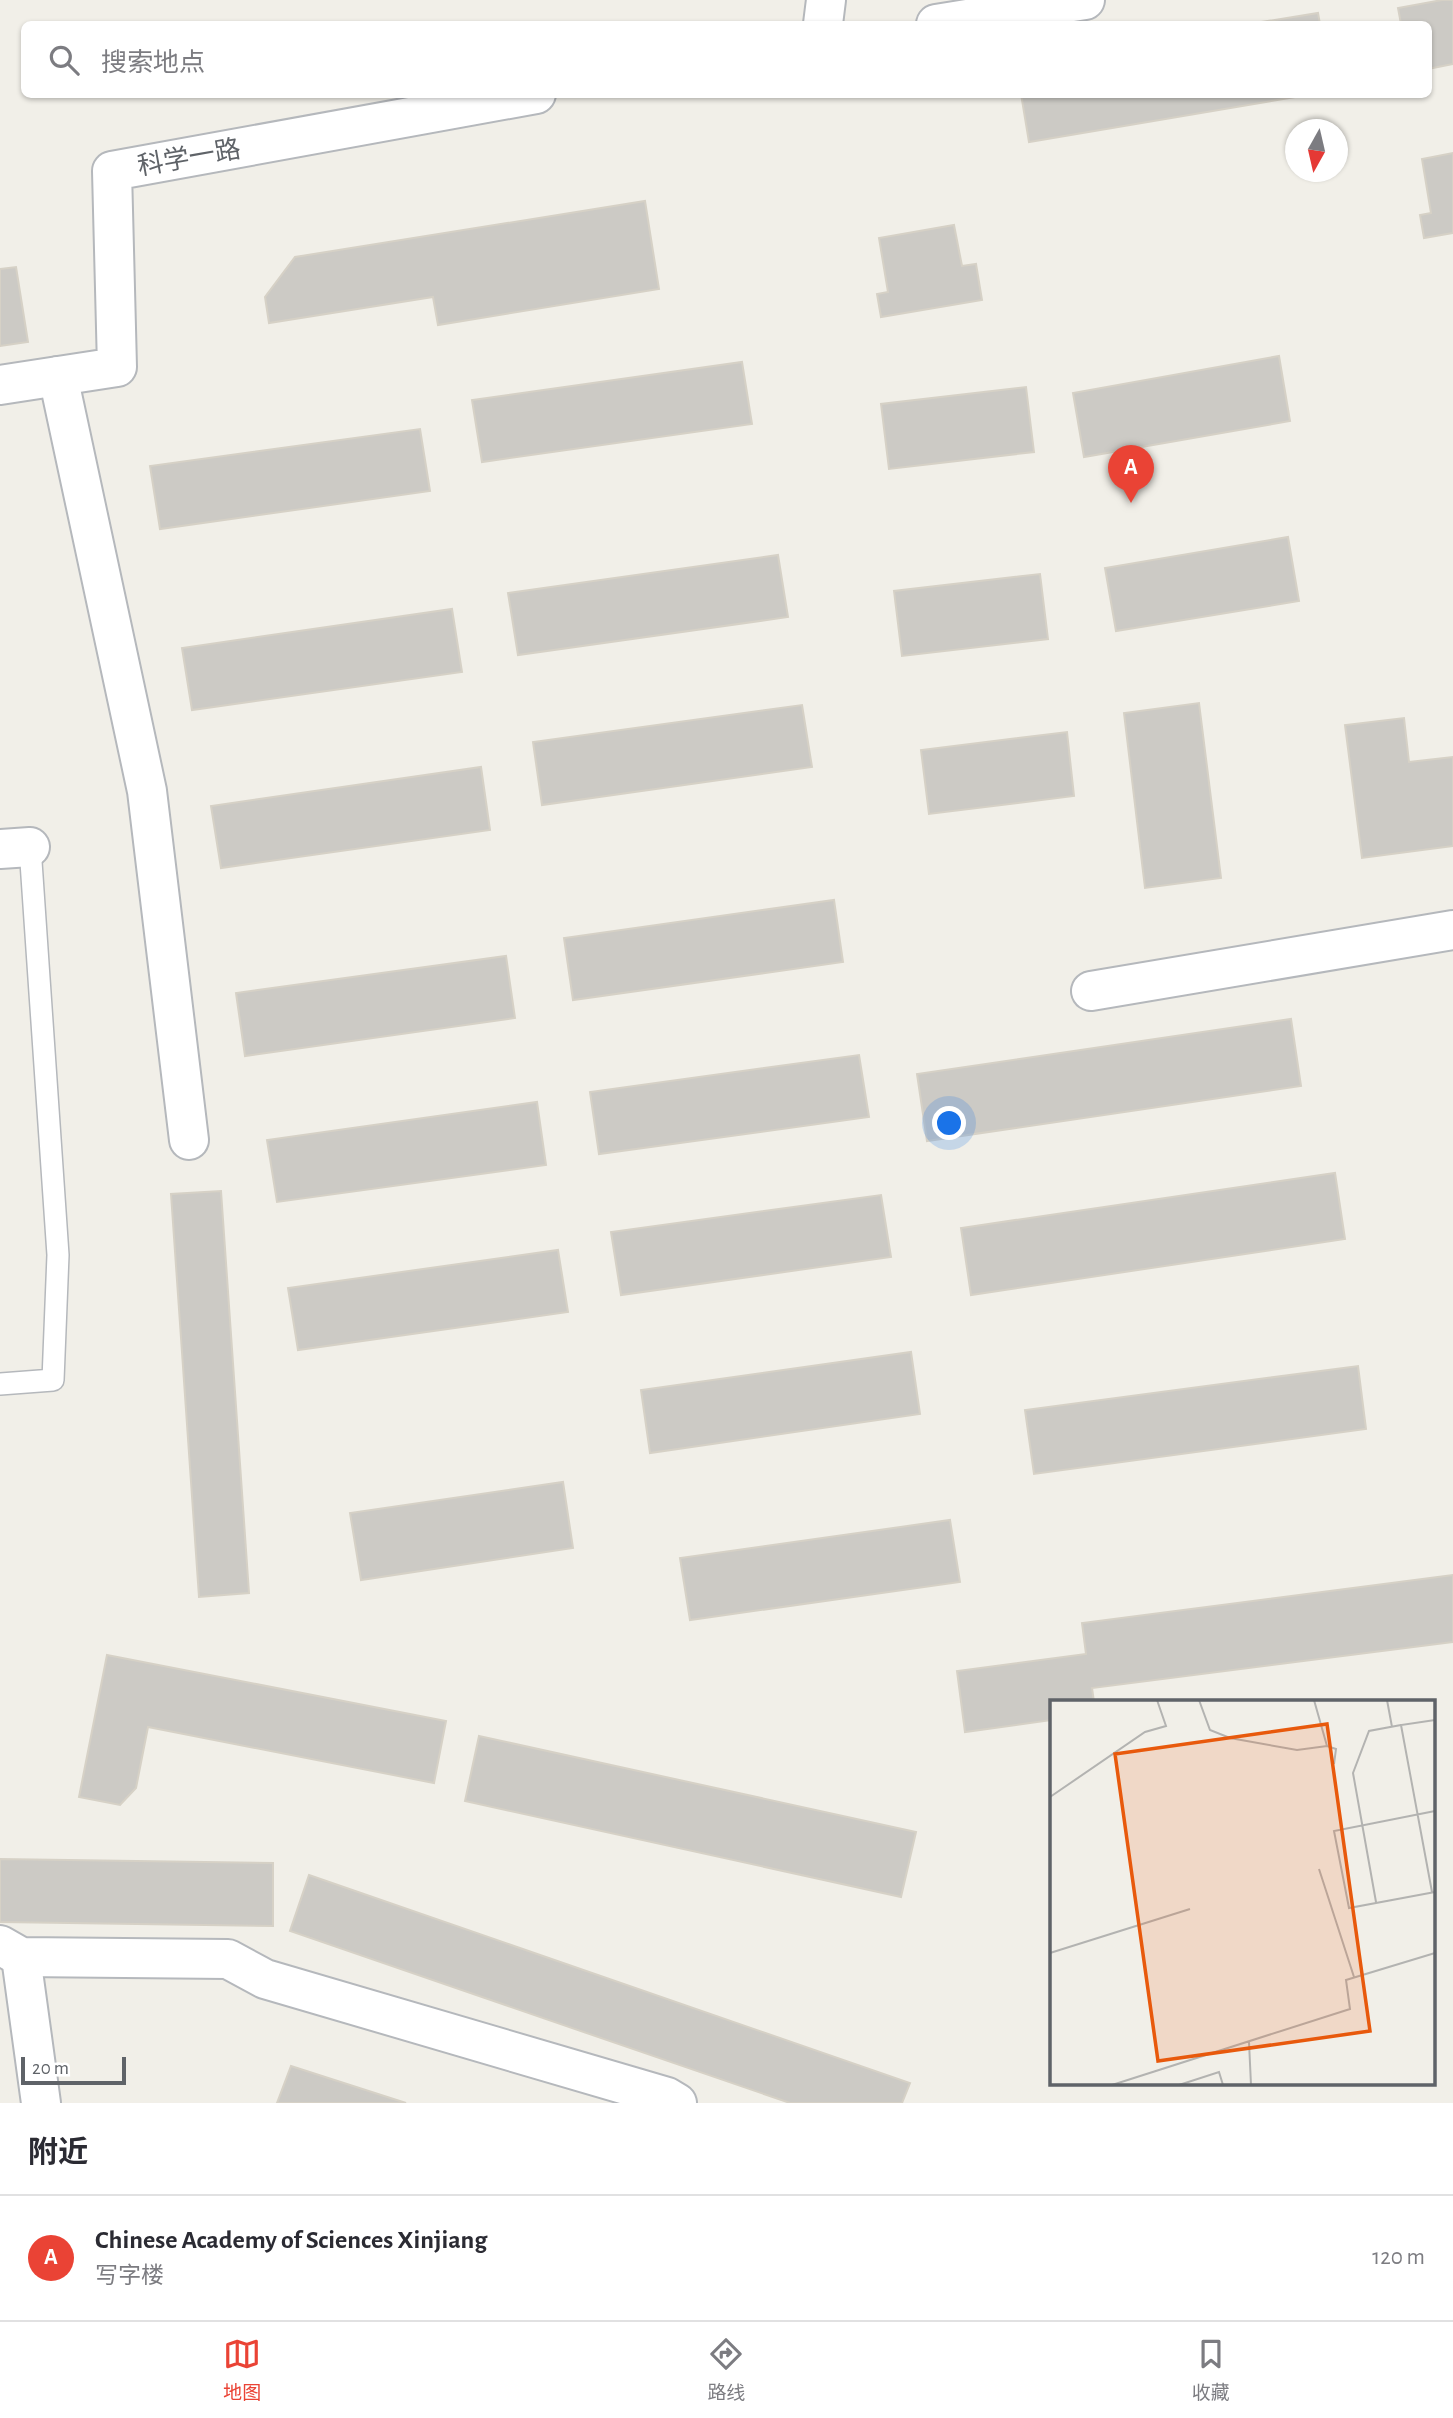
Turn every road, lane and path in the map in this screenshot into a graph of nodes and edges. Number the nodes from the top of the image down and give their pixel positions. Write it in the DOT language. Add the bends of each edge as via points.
graph roads {
  1 [pos="826,0"];
  2 [pos="1084,0"];
  3 [pos="823,21"];
  4 [pos="954,21"];
  5 [pos="514,98"];
  6 [pos="58,376"];
  7 [pos="0,385"];
  8 [pos="15,848"];
  9 [pos="1453,930"];
  10 [pos="1091,991"];
  11 [pos="189,1140"];
  12 [pos="0,1384"];
  13 [pos="11,1951"];
  14 [pos="41,2103"];
  15 [pos="677,2103"];
  1 -- 3 [label="street"];
  2 -- 4 [label="street"];
  5 -- 6 [label="street, 科学一路" via="111,171 117,367"];
  6 -- 7 [label="street, 科学一路"];
  6 -- 11 [label="street" via="147,791"];
  8 -- 12 [label="lane" via="58,1255 53,1380"];
  9 -- 10 [label="street"];
  13 -- 14 [label="street"];
  13 -- 15 [label="street" via="228,1959 265,1979"];
}
